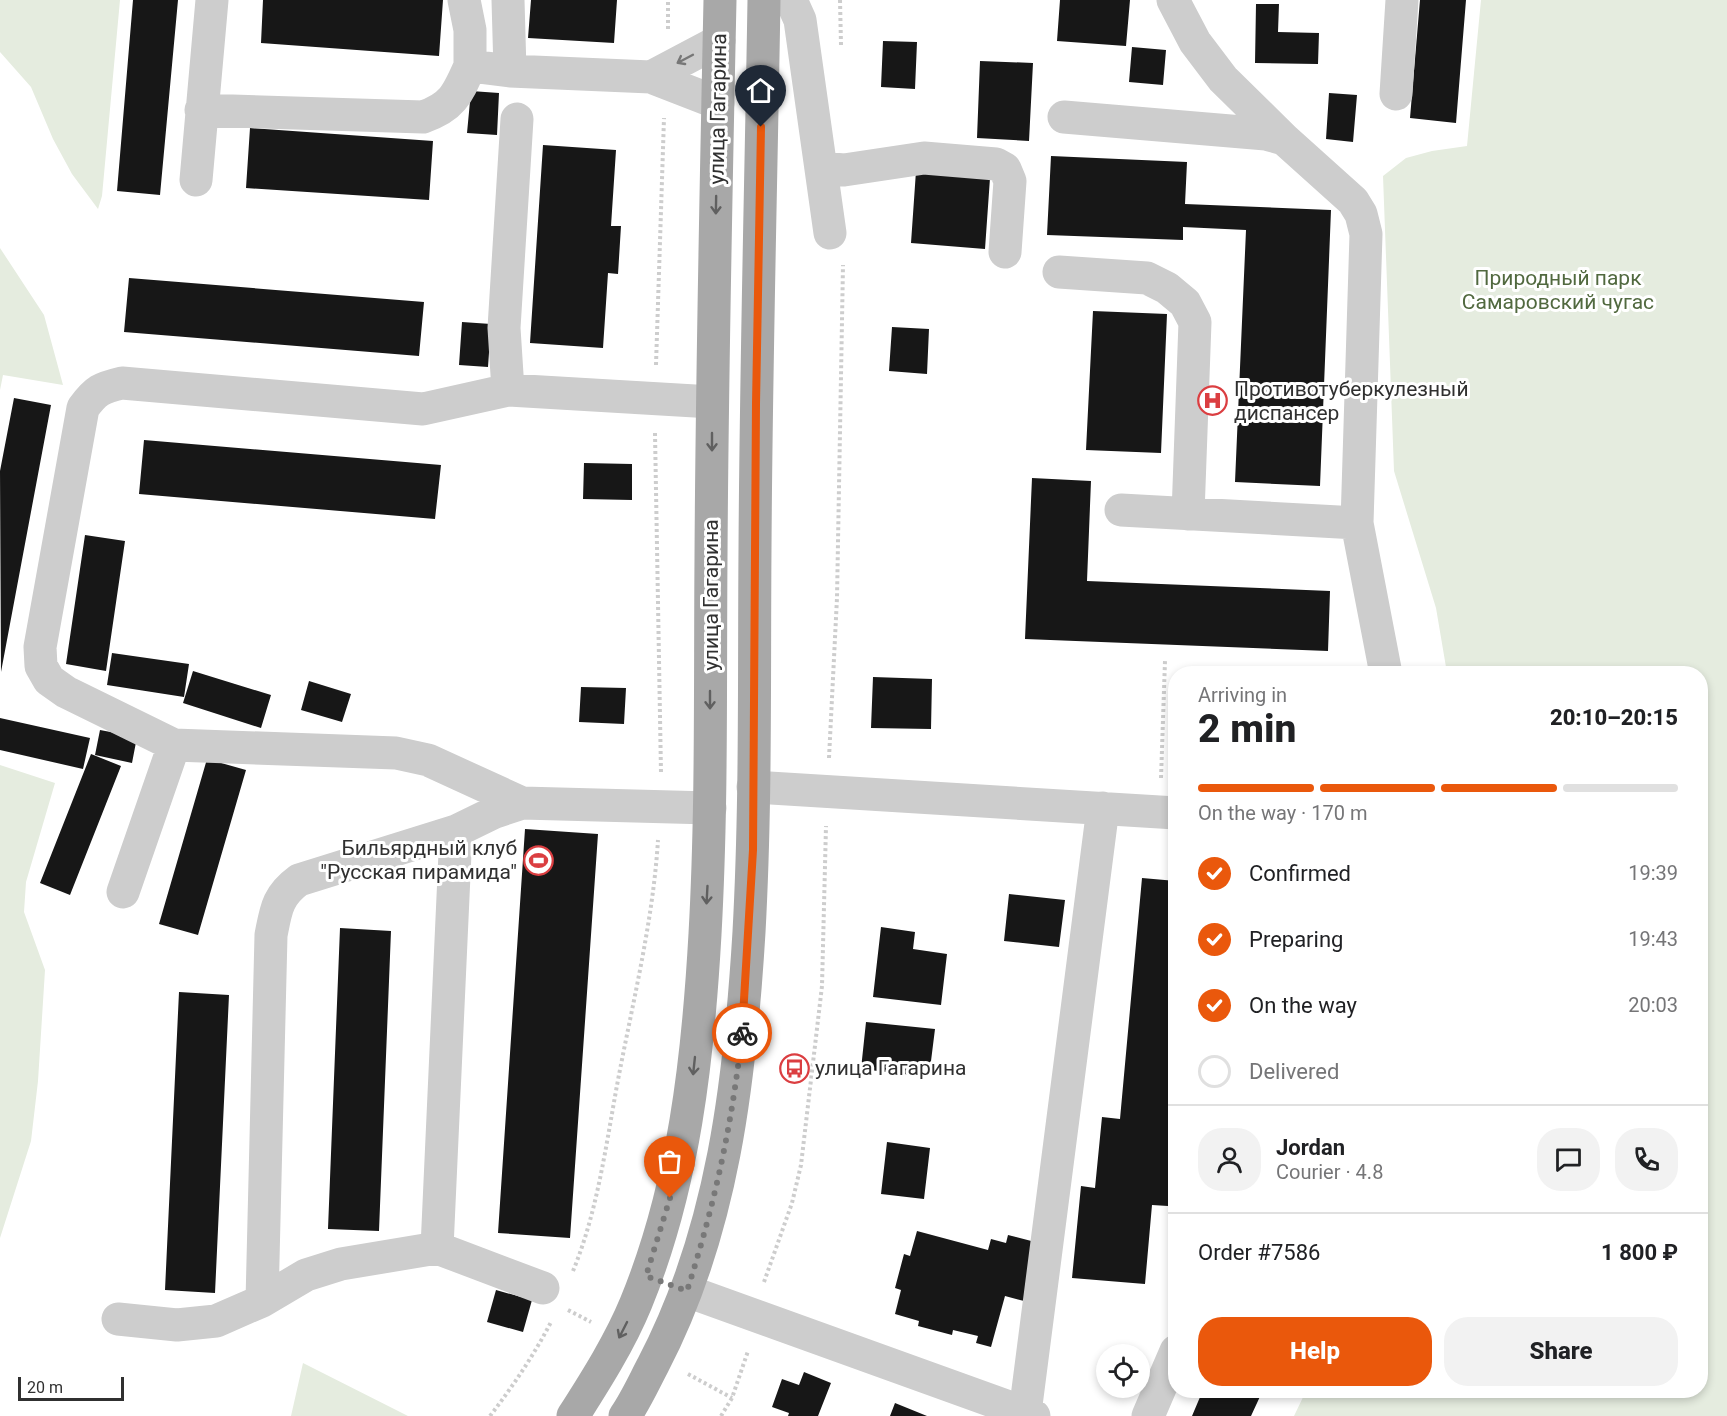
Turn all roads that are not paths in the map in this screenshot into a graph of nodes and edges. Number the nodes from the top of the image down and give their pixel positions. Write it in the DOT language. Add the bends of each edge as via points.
graph roads {
  1 [pos="212,0"];
  2 [pos="464,0"];
  3 [pos="508,0"];
  4 [pos="720,0"];
  5 [pos="764,0"];
  6 [pos="791,0"];
  7 [pos="1173,0"];
  8 [pos="1402,0"];
  9 [pos="719,41"];
  10 [pos="763,42"];
  11 [pos="470,66"];
  12 [pos="510,72"];
  13 [pos="661,77"];
  14 [pos="1396,94"];
  15 [pos="718,103"];
  16 [pos="201,110"];
  17 [pos="1064,117"];
  18 [pos="517,119"];
  19 [pos="1284,139"];
  20 [pos="821,168"];
  21 [pos="196,180"];
  22 [pos="830,233"];
  23 [pos="1005,252"];
  24 [pos="1059,272"];
  25 [pos="508,390"];
  26 [pos="712,402"];
  27 [pos="756,404"];
  28 [pos="1121,510"];
  29 [pos="1188,514"];
  30 [pos="1357,523"];
  31 [pos="1384,666"];
  32 [pos="174,745"];
  33 [pos="753,787"];
  34 [pos="710,797"];
  35 [pos="522,803"];
  36 [pos="1103,808"];
  37 [pos="1168,812"];
  38 [pos="456,831"];
  39 [pos="123,892"];
  40 [pos="437,1248"];
  41 [pos="646,1276"];
  42 [pos="687,1291"];
  43 [pos="262,1301"];
  44 [pos="549,1302"];
  45 [pos="118,1319"];
  46 [pos="1168,1370"];
  47 [pos="1030,1414"];
  48 [pos="573,1416"];
  49 [pos="625,1416"];
  50 [pos="1148,1416"];
  1 -- 16 [label="lane"];
  2 -- 11 [label="lane" via="470,30"];
  3 -- 12 [label="lane"];
  4 -- 9 [label="main road, улица Гагарина"];
  5 -- 10 [label="main road, улица Гагарина"];
  6 -- 20 [label="lane" via="800,20"];
  7 -- 19 [label="lane" via="1196,42 1223,79"];
  8 -- 14 [label="lane"];
  9 -- 10 [label="main road"];
  9 -- 13 [label="lane, one-way"];
  9 -- 15 [label="main road, улица Гагарина"];
  10 -- 27 [label="main road, улица Гагарина"];
  11 -- 12 [label="lane"];
  11 -- 16 [label="lane" via="456,97 440,112 423,117"];
  12 -- 13 [label="lane"];
  13 -- 15 [label="lane"];
  15 -- 26 [label="main road, улица Гагарина, one-way"];
  16 -- 21 [label="lane"];
  17 -- 19 [label="lane" via="1266,134"];
  18 -- 25 [label="lane" via="504,328"];
  19 -- 30 [label="lane" via="1353,201 1366,234"];
  20 -- 22 [label="lane"];
  20 -- 23 [label="lane" via="844,170 924,158 996,164 1005,169 1010,181"];
  24 -- 29 [label="lane" via="1147,278 1185,303 1195,322"];
  25 -- 26 [label="lane"];
  25 -- 32 [label="lane" via="423,409 122,383 94,392 83,408 40,647 41,666 49,680 66,692"];
  26 -- 27 [label="main road"];
  26 -- 34 [label="main road, улица Гагарина, one-way"];
  27 -- 33 [label="main road, улица Гагарина"];
  28 -- 29 [label="lane"];
  29 -- 30 [label="lane"];
  30 -- 31 [label="lane"];
  32 -- 35 [label="lane" via="396,753 428,760"];
  32 -- 39 [label="lane"];
  33 -- 34 [label="main road"];
  33 -- 36 [label="lane"];
  33 -- 42 [label="main road, улица Гагарина" via="744,1014 735,1092 723,1163"];
  34 -- 35 [label="lane" via="660,807"];
  34 -- 41 [label="main road, улица Гагарина, one-way" via="700,1008 692,1085 665,1220"];
  35 -- 38 [label="lane"];
  36 -- 37 [label="lane"];
  36 -- 47 [label="lane"];
  38 -- 40 [label="lane"];
  38 -- 43 [label="lane" via="299,880 286,889 277,909 272,934"];
  40 -- 43 [label="lane" via="341,1264 306,1275"];
  40 -- 44 [label="lane"];
  41 -- 42 [label="main road"];
  41 -- 48 [label="main road, улица Гагарина, one-way" via="619,1338"];
  42 -- 47 [label="lane"];
  42 -- 49 [label="main road, улица Гагарина" via="674,1325"];
  43 -- 45 [label="lane" via="216,1321 177,1325"];
  46 -- 50 [label="lane"];
}
